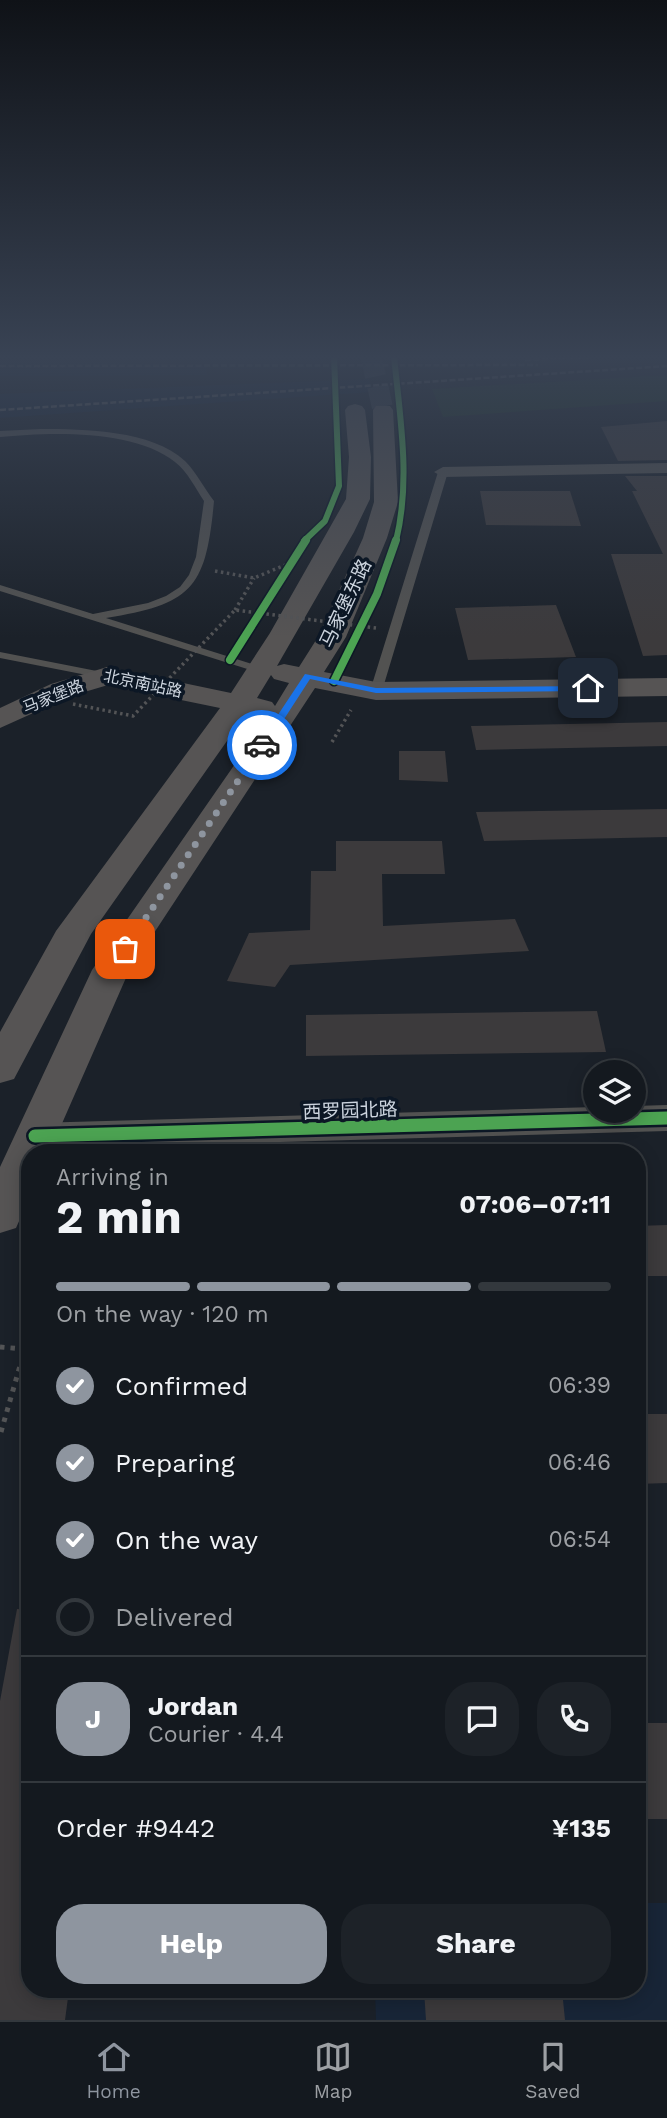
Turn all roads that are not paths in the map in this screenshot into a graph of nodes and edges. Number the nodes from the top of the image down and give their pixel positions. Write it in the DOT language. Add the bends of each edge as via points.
graph roads {
  1 [pos="158,450"];
  2 [pos="359,450"];
  3 [pos="384,450"];
  4 [pos="667,468"];
  5 [pos="443,472"];
  6 [pos="0,588"];
  7 [pos="97,616"];
  8 [pos="0,655"];
  9 [pos="261,670"];
  10 [pos="107,676"];
  11 [pos="321,678"];
  12 [pos="667,687"];
  13 [pos="376,691"];
  14 [pos="239,703"];
  15 [pos="285,713"];
  16 [pos="0,719"];
  17 [pos="0,1069"];
  18 [pos="667,1118"];
  19 [pos="35,1136"];
  20 [pos="31,1144"];
  21 [pos="21,1168"];
  22 [pos="0,1215"];
  1 -- 7 [label="lane" via="179,460 209,501 194,579 172,600 147,609"];
  2 -- 9 [label="main road, 马家堡东路" via="358,499"];
  3 -- 11 [label="main road, 马家堡东路" via="386,502 332,637"];
  4 -- 5 [label="street"];
  5 -- 13 [label="lane"];
  6 -- 7 [label="lane"];
  7 -- 9 [label="lane"];
  8 -- 10 [label="lane, 北京南站路"];
  9 -- 11 [label="main road"];
  9 -- 14 [label="main road, 马家堡东路"];
  10 -- 14 [label="main road, 北京南站路"];
  10 -- 16 [label="main road, 马家堡路" via="61,690"];
  11 -- 13 [label="main road"];
  11 -- 15 [label="main road, 马家堡东路"];
  12 -- 13 [label="main road"];
  14 -- 15 [label="main road, 北京南站路"];
  14 -- 17 [label="main road, 马家堡东路" via="74,931"];
  15 -- 19 [label="main road, 马家堡东路" via="111,971"];
  18 -- 19 [label="street, 西罗园北路"];
  19 -- 20 [label="main road, 马家堡东路"];
  21 -- 22 [label="main road, 马家堡东路"];
}
